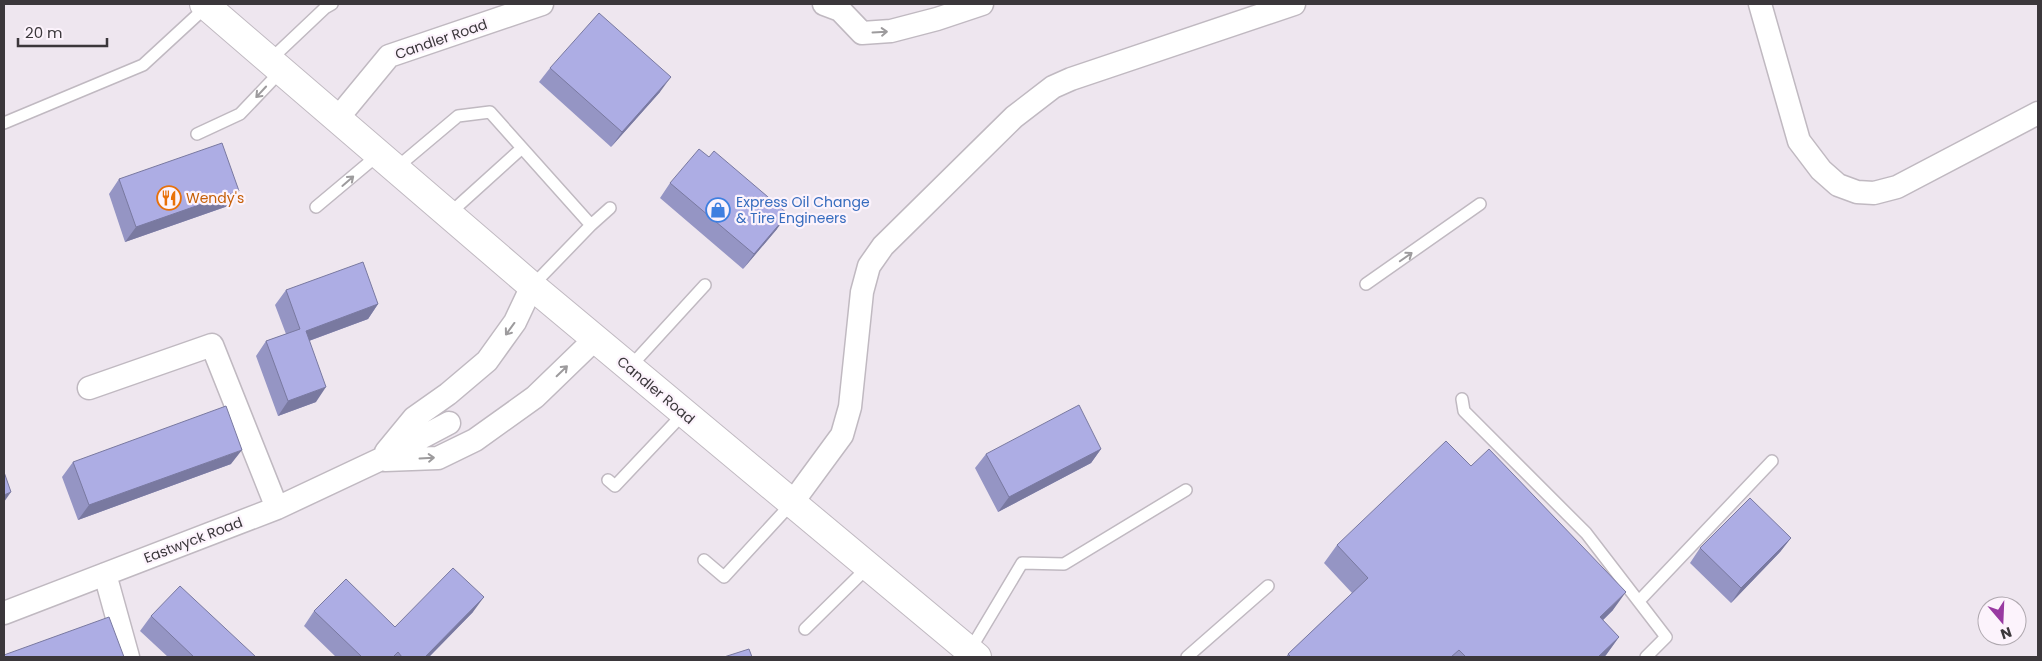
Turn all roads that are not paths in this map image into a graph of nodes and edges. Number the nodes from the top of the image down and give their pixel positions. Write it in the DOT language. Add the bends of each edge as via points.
graph roads {
  1 [pos="542,4"];
  2 [pos="982,4"];
  3 [pos="1294,4"];
  4 [pos="1760,4"];
  5 [pos="206,5"];
  6 [pos="326,5"];
  7 [pos="842,6"];
  8 [pos="275,66"];
  9 [pos="2038,113"];
  10 [pos="337,119"];
  11 [pos="4,123"];
  12 [pos="197,134"];
  13 [pos="522,148"];
  14 [pos="387,162"];
  15 [pos="1480,204"];
  16 [pos="316,206"];
  17 [pos="610,208"];
  18 [pos="448,215"];
  19 [pos="591,225"];
  20 [pos="1366,284"];
  21 [pos="705,285"];
  22 [pos="532,286"];
  23 [pos="595,339"];
  24 [pos="629,368"];
  25 [pos="88,388"];
  26 [pos="448,394"];
  27 [pos="1462,398"];
  28 [pos="684,414"];
  29 [pos="449,423"];
  30 [pos="475,440"];
  31 [pos="379,460"];
  32 [pos="1772,461"];
  33 [pos="608,480"];
  34 [pos="1186,490"];
  35 [pos="792,504"];
  36 [pos="277,508"];
  37 [pos="704,560"];
  38 [pos="868,567"];
  39 [pos="105,574"];
  40 [pos="1268,586"];
  41 [pos="1639,601"];
  42 [pos="4,613"];
  43 [pos="805,629"];
  44 [pos="970,655"];
  45 [pos="128,657"];
  46 [pos="1187,657"];
  47 [pos="1646,657"];
  1 -- 10 [label="street, Candler Road" via="389,56"];
  7 -- 2 [label="street, one-way" via="862,32 891,31"];
  3 -- 35 [label="street" via="1053,87 1014,118 882,246 869,266 862,292 850,406 842,435"];
  4 -- 9 [label="street" via="1800,140 1820,170 1838,185 1856,192 1874,193 1898,187"];
  5 -- 8 [label="main road, Candler Road"];
  5 -- 11 [label="lane" via="143,65"];
  6 -- 8 [label="lane"];
  8 -- 10 [label="main road, Candler Road"];
  8 -- 12 [label="lane, one-way" via="240,114"];
  10 -- 14 [label="main road, Candler Road"];
  13 -- 14 [label="lane" via="490,112 458,116"];
  13 -- 18 [label="lane"];
  13 -- 19 [label="lane"];
  16 -- 14 [label="lane, one-way"];
  14 -- 18 [label="main road, Candler Road"];
  20 -- 15 [label="lane, one-way"];
  17 -- 19 [label="lane"];
  18 -- 22 [label="main road, Candler Road"];
  19 -- 22 [label="lane"];
  21 -- 24 [label="lane"];
  22 -- 23 [label="main road, Candler Road"];
  22 -- 26 [label="street, Eastwyck Road, one-way" via="515,322 487,361"];
  23 -- 24 [label="main road, Candler Road"];
  30 -- 23 [label="street, Eastwyck Road, one-way" via="535,397"];
  24 -- 28 [label="main road, Candler Road"];
  25 -- 36 [label="street" via="212,345"];
  26 -- 29 [label="street"];
  26 -- 31 [label="street, Eastwyck Road" via="414,418"];
  27 -- 41 [label="lane" via="1464,411 1586,533"];
  28 -- 33 [label="lane" via="615,486"];
  28 -- 35 [label="main road, Candler Road"];
  29 -- 30 [label="street"];
  29 -- 31 [label="street, Eastwyck Road"];
  31 -- 30 [label="street, Eastwyck Road, one-way" via="438,458"];
  31 -- 36 [label="street, Eastwyck Road"];
  32 -- 41 [label="lane"];
  34 -- 44 [label="lane" via="1064,564 1022,563"];
  35 -- 37 [label="lane" via="724,577"];
  35 -- 38 [label="main road, Candler Road"];
  36 -- 39 [label="street, Eastwyck Road"];
  38 -- 43 [label="lane"];
  38 -- 44 [label="main road, Candler Road"];
  39 -- 42 [label="street, Eastwyck Road"];
  39 -- 45 [label="street"];
  40 -- 46 [label="lane"];
  41 -- 47 [label="lane" via="1666,637"];
}
